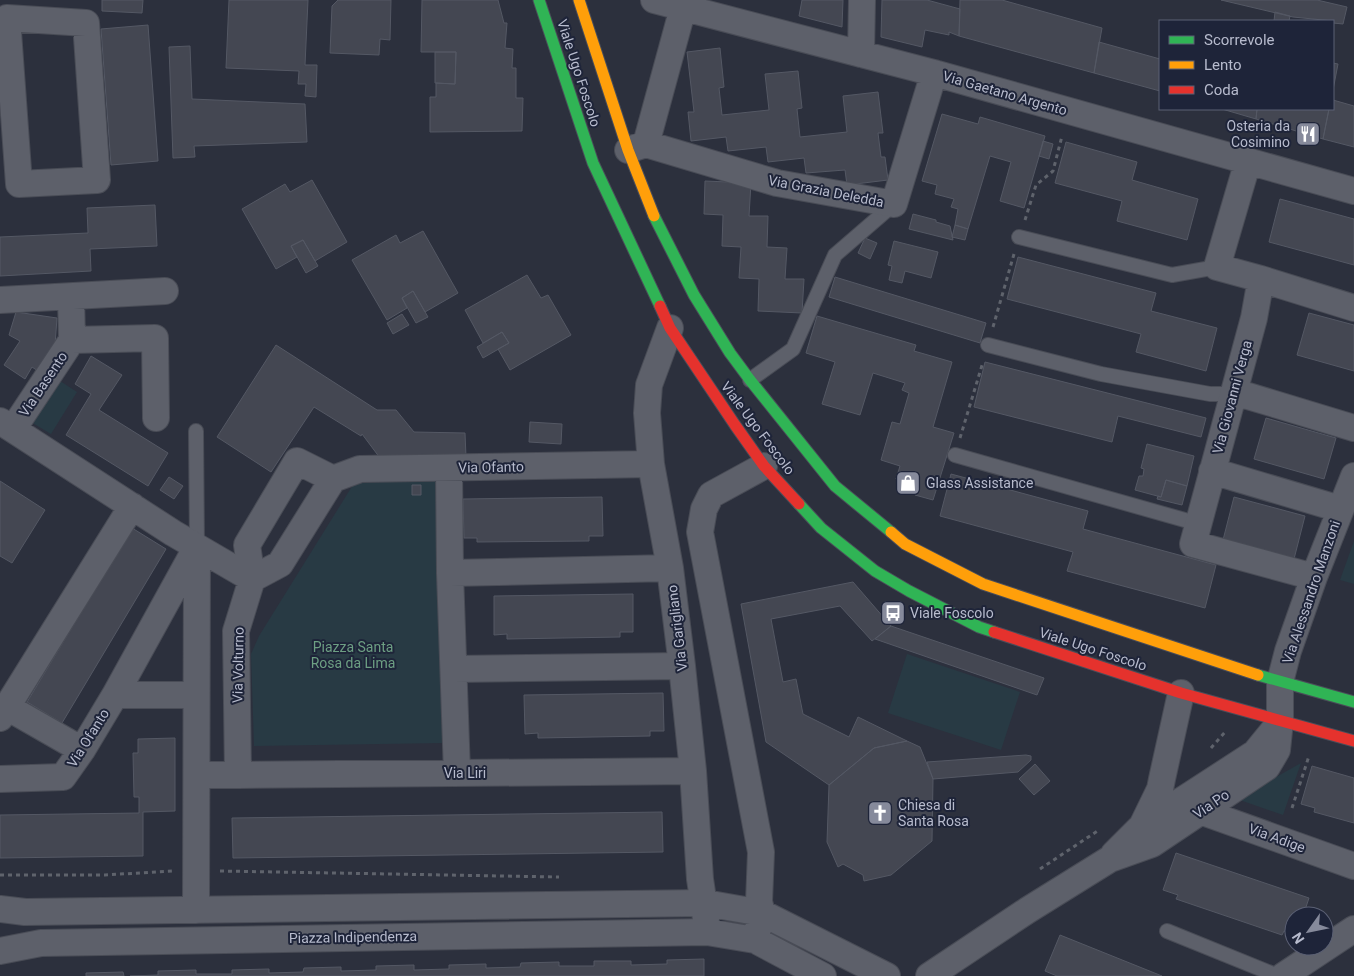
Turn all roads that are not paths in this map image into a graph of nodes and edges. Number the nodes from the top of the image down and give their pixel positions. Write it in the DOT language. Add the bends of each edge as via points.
graph roads {
  1 [pos="539,0"];
  2 [pos="579,0"];
  3 [pos="654,0"];
  4 [pos="862,0"];
  5 [pos="683,8"];
  6 [pos="5,9"];
  7 [pos="861,54"];
  8 [pos="934,72"];
  9 [pos="6,101"];
  10 [pos="637,147"];
  11 [pos="1248,161"];
  12 [pos="1354,191"];
  13 [pos="894,204"];
  14 [pos="1019,238"];
  15 [pos="1218,267"];
  16 [pos="1261,278"];
  17 [pos="165,292"];
  18 [pos="71,298"];
  19 [pos="0,300"];
  20 [pos="1354,308"];
  21 [pos="670,328"];
  22 [pos="72,340"];
  23 [pos="988,345"];
  24 [pos="750,380"];
  25 [pos="1233,394"];
  26 [pos="156,418"];
  27 [pos="6,425"];
  28 [pos="1354,428"];
  29 [pos="196,431"];
  30 [pos="955,455"];
  31 [pos="651,464"];
  32 [pos="764,466"];
  33 [pos="449,468"];
  34 [pos="1212,471"];
  35 [pos="1354,476"];
  36 [pos="333,479"];
  37 [pos="132,506"];
  38 [pos="1340,510"];
  39 [pos="1196,534"];
  40 [pos="197,548"];
  41 [pos="670,568"];
  42 [pos="450,573"];
  43 [pos="1314,577"];
  44 [pos="252,580"];
  45 [pos="682,666"];
  46 [pos="454,669"];
  47 [pos="1280,682"];
  48 [pos="1181,693"];
  49 [pos="115,695"];
  50 [pos="196,695"];
  51 [pos="1354,702"];
  52 [pos="4,712"];
  53 [pos="1280,721"];
  54 [pos="1354,741"];
  55 [pos="82,750"];
  56 [pos="693,771"];
  57 [pos="457,773"];
  58 [pos="198,775"];
  59 [pos="238,775"];
  60 [pos="0,779"];
  61 [pos="1200,811"];
  62 [pos="1141,827"];
  63 [pos="1110,859"];
  64 [pos="1354,866"];
  65 [pos="704,903"];
  66 [pos="0,909"];
  67 [pos="196,910"];
  68 [pos="762,913"];
  69 [pos="1354,929"];
  70 [pos="1167,931"];
  71 [pos="707,932"];
  72 [pos="755,940"];
  73 [pos="0,951"];
  74 [pos="823,976"];
  75 [pos="887,976"];
  76 [pos="930,976"];
  77 [pos="1278,976"];
  78 [pos="1283,976"];
  1 -- 21 [label="main road, Viale Ugo Foscolo" via="592,163"];
  2 -- 10 [label="main road, Viale Ugo Foscolo"];
  3 -- 5 [label="street, Via Gaetano Argento"];
  4 -- 7 [label="street"];
  5 -- 7 [label="street, Via Gaetano Argento"];
  5 -- 10 [label="street"];
  6 -- 9 [label="street"];
  6 -- 9 [label="street" via="86,23 97,180 19,184"];
  7 -- 8 [label="street, Via Gaetano Argento"];
  8 -- 11 [label="street, Via Gaetano Argento"];
  8 -- 13 [label="street, Via Grazia Deledda"];
  10 -- 13 [label="street, Via Grazia Deledda" via="777,183"];
  10 -- 24 [label="main road, Viale Ugo Foscolo" via="655,217 694,295"];
  11 -- 12 [label="street, Via Gaetano Argento"];
  11 -- 15 [label="street"];
  13 -- 24 [label="lane" via="835,255 793,349"];
  14 -- 15 [label="lane" via="1172,275"];
  15 -- 16 [label="street"];
  16 -- 20 [label="street"];
  16 -- 25 [label="street, Via Giovanni Verga" via="1254,318"];
  17 -- 18 [label="street"];
  18 -- 19 [label="street"];
  18 -- 22 [label="street, Via Basento"];
  21 -- 31 [label="street, Via Garigliano" via="648,384"];
  21 -- 32 [label="main road, Viale Ugo Foscolo"];
  22 -- 26 [label="street, Via Basento" via="155,338"];
  22 -- 27 [label="street, Via Basento"];
  23 -- 25 [label="lane" via="1101,374 1210,394"];
  24 -- 47 [label="main road, Viale Ugo Foscolo" via="835,486 905,544 984,584"];
  25 -- 28 [label="street"];
  25 -- 34 [label="street, Via Giovanni Verga"];
  27 -- 37 [label="street"];
  29 -- 40 [label="lane"];
  30 -- 39 [label="lane"];
  31 -- 33 [label="street, Via Ofanto"];
  31 -- 41 [label="street, Via Garigliano"];
  32 -- 48 [label="main road, Viale Ugo Foscolo" via="821,528 876,571 909,591 979,627"];
  32 -- 68 [label="street" via="711,495 700,532 761,852 759,902"];
  33 -- 36 [label="street, Via Ofanto" via="360,470"];
  33 -- 42 [label="street"];
  34 -- 38 [label="street"];
  34 -- 39 [label="street, Via Giovanni Verga"];
  35 -- 38 [label="street, Via Alessandro Manzoni"];
  36 -- 44 [label="street" via="280,564"];
  36 -- 44 [label="street" via="297,461 247,545"];
  37 -- 40 [label="street"];
  37 -- 52 [label="street"];
  38 -- 43 [label="street, Via Alessandro Manzoni"];
  39 -- 43 [label="street"];
  40 -- 44 [label="street"];
  40 -- 49 [label="street, Via Ofanto"];
  40 -- 50 [label="street"];
  41 -- 42 [label="street"];
  41 -- 45 [label="street, Via Garigliano"];
  42 -- 46 [label="street"];
  43 -- 47 [label="street, Via Alessandro Manzoni"];
  44 -- 59 [label="street, Via Volturno" via="236,631"];
  45 -- 46 [label="street"];
  45 -- 56 [label="street, Via Garigliano"];
  46 -- 57 [label="street"];
  47 -- 51 [label="main road, Viale Ugo Foscolo"];
  47 -- 53 [label="street, Via Po"];
  48 -- 53 [label="main road, Viale Ugo Foscolo"];
  48 -- 62 [label="street, Via Po" via="1160,789"];
  49 -- 50 [label="street, Via Ofanto"];
  49 -- 55 [label="street, Via Ofanto"];
  50 -- 58 [label="street"];
  52 -- 55 [label="street"];
  53 -- 54 [label="main road, Viale Ugo Foscolo"];
  53 -- 61 [label="street, Via Po" via="1277,750 1267,767"];
  53 -- 62 [label="street, Via Po" via="1255,753"];
  55 -- 60 [label="street, Via Ofanto" via="63,777"];
  56 -- 57 [label="street, Via Liri"];
  56 -- 65 [label="street, Via Garigliano"];
  57 -- 59 [label="street, Via Liri"];
  58 -- 59 [label="street"];
  58 -- 67 [label="street"];
  61 -- 63 [label="street, Via Po" via="1152,844"];
  61 -- 64 [label="street, Via Adige"];
  62 -- 63 [label="street, Via Po"];
  63 -- 76 [label="street, Via Po"];
  65 -- 67 [label="street"];
  65 -- 68 [label="street"];
  65 -- 71 [label="street, Via Garigliano"];
  66 -- 67 [label="street" via="25,912"];
  68 -- 72 [label="street"];
  68 -- 75 [label="street"];
  69 -- 78 [label="street"];
  70 -- 77 [label="lane"];
  71 -- 72 [label="street, Piazza Indipendenza"];
  71 -- 73 [label="street, Piazza Indipendenza" via="41,942"];
  72 -- 74 [label="street, Piazza Indipendenza"];
}
